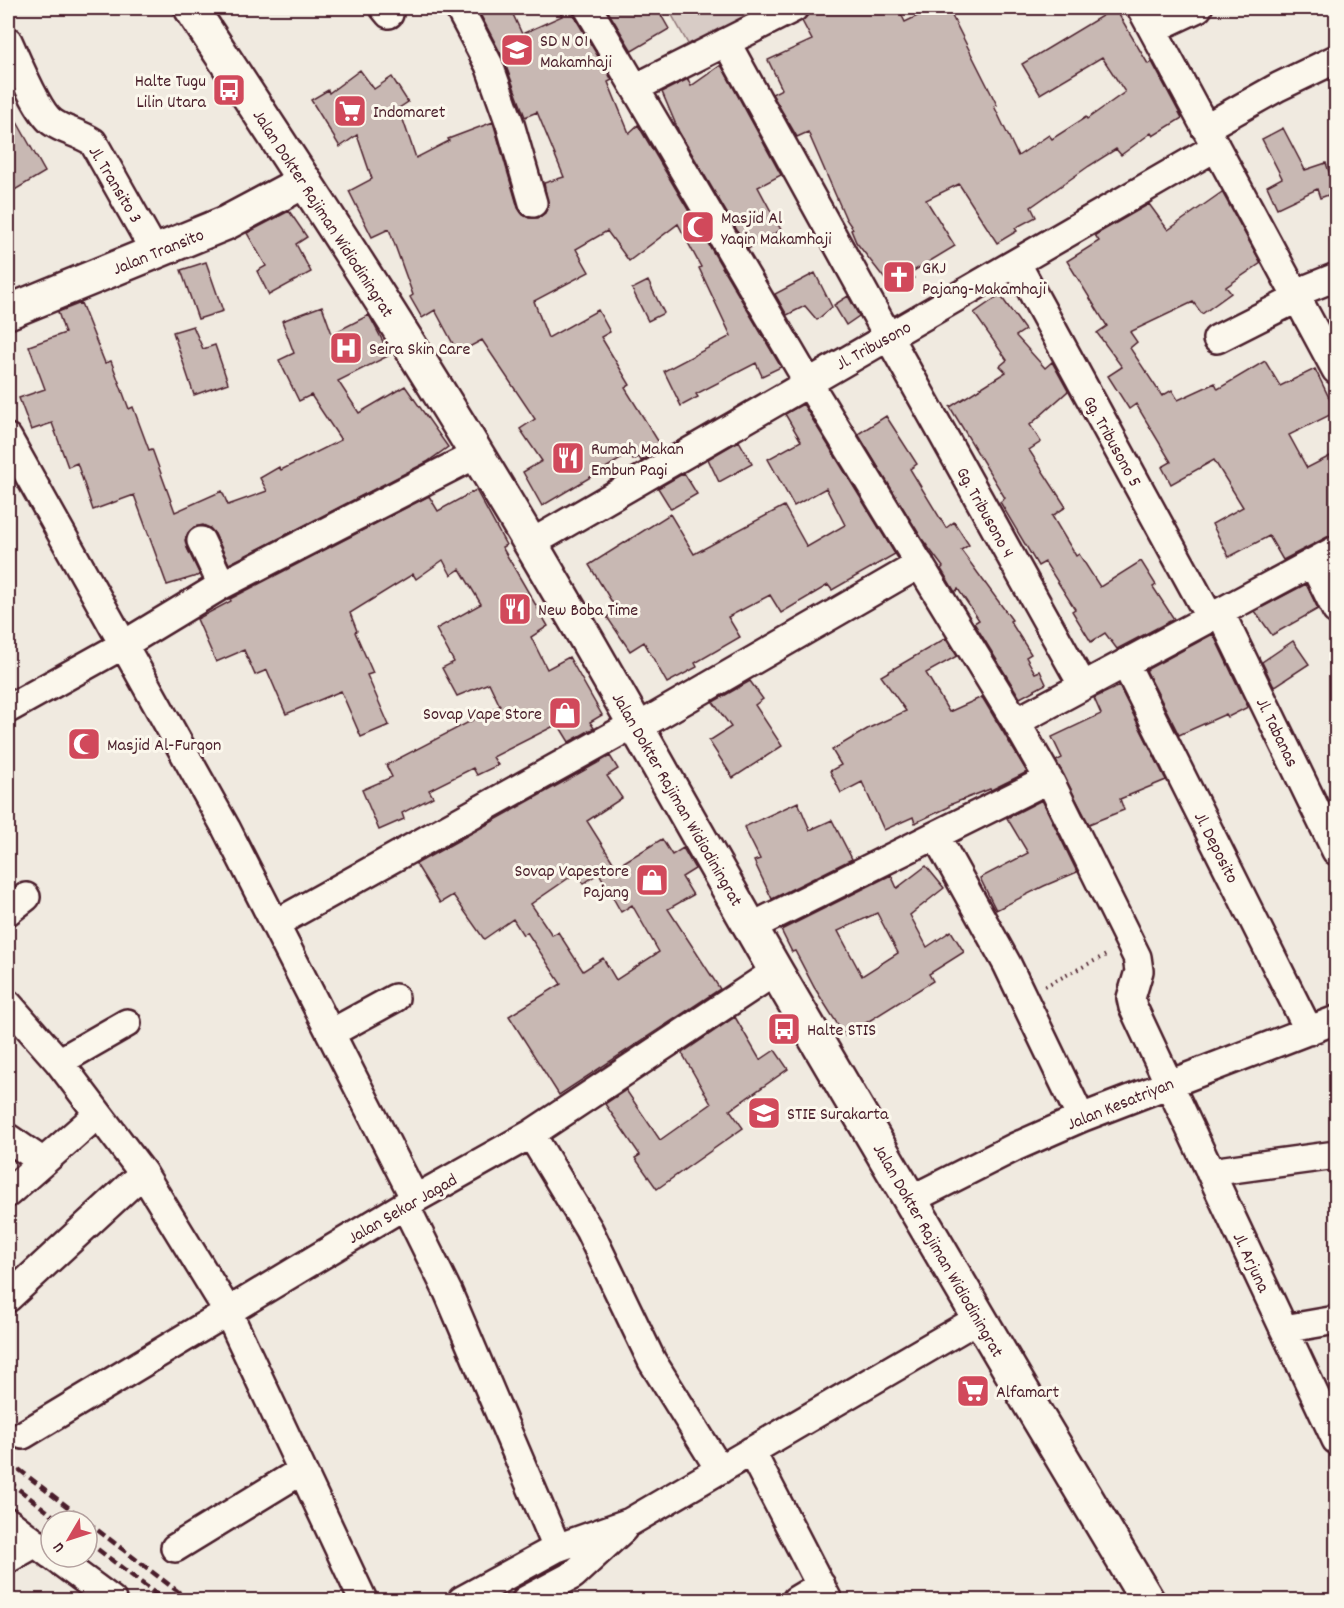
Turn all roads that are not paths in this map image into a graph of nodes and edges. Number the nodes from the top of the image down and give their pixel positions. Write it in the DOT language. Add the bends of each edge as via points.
graph roads {
  1 [pos="191,8"];
  2 [pos="459,8"];
  3 [pos="588,8"];
  4 [pos="794,8"];
  5 [pos="1198,8"];
  6 [pos="1147,19"];
  7 [pos="8,42"];
  8 [pos="726,42"];
  9 [pos="1336,59"];
  10 [pos="635,88"];
  11 [pos="1211,137"];
  12 [pos="305,182"];
  13 [pos="533,203"];
  14 [pos="155,252"];
  15 [pos="1017,264"];
  16 [pos="1336,277"];
  17 [pos="1297,295"];
  18 [pos="8,312"];
  19 [pos="889,337"];
  20 [pos="1216,339"];
  21 [pos="1336,370"];
  22 [pos="808,382"];
  23 [pos="8,438"];
  24 [pos="477,454"];
  25 [pos="201,541"];
  26 [pos="530,544"];
  27 [pos="1336,550"];
  28 [pos="1313,563"];
  29 [pos="920,564"];
  30 [pos="222,585"];
  31 [pos="1336,610"];
  32 [pos="1215,615"];
  33 [pos="123,645"];
  34 [pos="1125,663"];
  35 [pos="1083,686"];
  36 [pos="8,709"];
  37 [pos="1016,722"];
  38 [pos="637,725"];
  39 [pos="1049,779"];
  40 [pos="936,836"];
  41 [pos="1336,851"];
  42 [pos="275,924"];
  43 [pos="751,927"];
  44 [pos="776,971"];
  45 [pos="395,998"];
  46 [pos="8,1004"];
  47 [pos="1336,1020"];
  48 [pos="127,1023"];
  49 [pos="1309,1030"];
  50 [pos="331,1033"];
  51 [pos="59,1062"];
  52 [pos="1168,1084"];
  53 [pos="98,1114"];
  54 [pos="1081,1118"];
  55 [pos="531,1134"];
  56 [pos="8,1138"];
  57 [pos="1336,1155"];
  58 [pos="43,1162"];
  59 [pos="1210,1172"];
  60 [pos="143,1173"];
  61 [pos="8,1193"];
  62 [pos="910,1200"];
  63 [pos="410,1202"];
  64 [pos="8,1298"];
  65 [pos="227,1311"];
  66 [pos="978,1318"];
  67 [pos="1336,1320"];
  68 [pos="1284,1329"];
  69 [pos="23,1435"];
  70 [pos="1336,1440"];
  71 [pos="751,1451"];
  72 [pos="720,1470"];
  73 [pos="301,1471"];
  74 [pos="8,1522"];
  75 [pos="630,1522"];
  76 [pos="39,1546"];
  77 [pos="175,1548"];
  78 [pos="557,1548"];
  79 [pos="39,1553"];
  80 [pos="8,1559"];
  81 [pos="70,1569"];
  82 [pos="825,1593"];
  83 [pos="112,1600"];
  84 [pos="363,1600"];
  85 [pos="462,1600"];
  86 [pos="526,1600"];
  87 [pos="796,1600"];
  88 [pos="1147,1600"];
  1 -- 12 [label="main road, Jalan Dokter Rajiman Widiodiningrat"];
  2 -- 13 [label="street" via="489,65"];
  3 -- 10 [label="street, Jl. Arjuna"];
  4 -- 8 [label="street"];
  5 -- 6 [label="street"];
  6 -- 11 [label="street"];
  7 -- 14 [label="street, Jl. Transito 3" via="43,114 58,126 93,142"];
  8 -- 10 [label="street"];
  8 -- 19 [label="street, Gg. Tribusono 4"];
  9 -- 11 [label="street, Jl. Tribusono" via="1278,87"];
  10 -- 22 [label="street, Jl. Arjuna"];
  11 -- 15 [label="street, Jl. Tribusono"];
  11 -- 17 [label="street"];
  12 -- 14 [label="main road, Jalan Transito" via="226,223"];
  12 -- 24 [label="main road, Jalan Dokter Rajiman Widiodiningrat"];
  14 -- 18 [label="main road, Jalan Transito"];
  15 -- 19 [label="street, Jl. Tribusono"];
  15 -- 32 [label="street, Gg. Tribusono 5"];
  16 -- 17 [label="street"];
  17 -- 20 [label="street"];
  17 -- 21 [label="street"];
  19 -- 22 [label="street, Jl. Tribusono"];
  19 -- 35 [label="street, Gg. Tribusono 4"];
  22 -- 26 [label="street, Jl. Tribusono"];
  22 -- 29 [label="street, Jl. Arjuna"];
  23 -- 33 [label="street"];
  24 -- 26 [label="main road, Jalan Dokter Rajiman Widiodiningrat"];
  24 -- 30 [label="street"];
  25 -- 30 [label="street"];
  26 -- 38 [label="main road, Jalan Dokter Rajiman Widiodiningrat"];
  27 -- 28 [label="street"];
  28 -- 31 [label="street"];
  28 -- 32 [label="street"];
  29 -- 37 [label="street, Jl. Arjuna"];
  29 -- 38 [label="street"];
  30 -- 33 [label="street"];
  32 -- 34 [label="street"];
  32 -- 41 [label="street, Jl. Tabanas"];
  33 -- 36 [label="street"];
  33 -- 42 [label="street"];
  34 -- 35 [label="street"];
  34 -- 49 [label="street, Jl. Deposito"];
  35 -- 37 [label="street"];
  37 -- 39 [label="street, Jl. Arjuna"];
  38 -- 42 [label="street"];
  38 -- 43 [label="main road, Jalan Dokter Rajiman Widiodiningrat"];
  39 -- 40 [label="street"];
  39 -- 52 [label="street, Jl. Arjuna" via="1137,957 1139,971 1131,1002"];
  40 -- 43 [label="street"];
  40 -- 54 [label="street" via="1007,964"];
  42 -- 50 [label="street"];
  43 -- 44 [label="main road, Jalan Dokter Rajiman Widiodiningrat"];
  44 -- 55 [label="street, Jalan Sekar Jagad"];
  44 -- 62 [label="main road, Jalan Dokter Rajiman Widiodiningrat"];
  45 -- 50 [label="street"];
  46 -- 51 [label="street"];
  47 -- 49 [label="street, Jalan Kesatriyan"];
  48 -- 51 [label="street"];
  49 -- 52 [label="street, Jalan Kesatriyan"];
  50 -- 63 [label="street"];
  51 -- 53 [label="street"];
  52 -- 54 [label="street, Jalan Kesatriyan"];
  52 -- 59 [label="street, Jl. Arjuna"];
  53 -- 58 [label="street"];
  53 -- 60 [label="street"];
  54 -- 62 [label="street, Jalan Kesatriyan"];
  55 -- 63 [label="street, Jalan Sekar Jagad"];
  55 -- 72 [label="street" via="589,1230 652,1361"];
  56 -- 58 [label="street"];
  57 -- 59 [label="street"];
  58 -- 61 [label="street"];
  59 -- 68 [label="street, Jl. Arjuna"];
  60 -- 64 [label="street"];
  60 -- 65 [label="street"];
  62 -- 66 [label="main road, Jalan Dokter Rajiman Widiodiningrat"];
  63 -- 65 [label="street, Jalan Sekar Jagad"];
  63 -- 78 [label="street"];
  65 -- 69 [label="street, Jalan Sekar Jagad"];
  65 -- 73 [label="street"];
  66 -- 71 [label="street"];
  66 -- 88 [label="main road, Jalan Dokter Rajiman Widiodiningrat"];
  67 -- 68 [label="street"];
  68 -- 70 [label="street, Jl. Arjuna"];
  71 -- 72 [label="street"];
  71 -- 82 [label="street"];
  72 -- 75 [label="street"];
  73 -- 77 [label="street"];
  73 -- 84 [label="street"];
  74 -- 76 [label="street"];
  75 -- 78 [label="street"];
  75 -- 86 [label="street" via="573,1575"];
  78 -- 85 [label="street"];
  79 -- 80 [label="street"];
  81 -- 83 [label="street"];
  82 -- 87 [label="street"];
}
